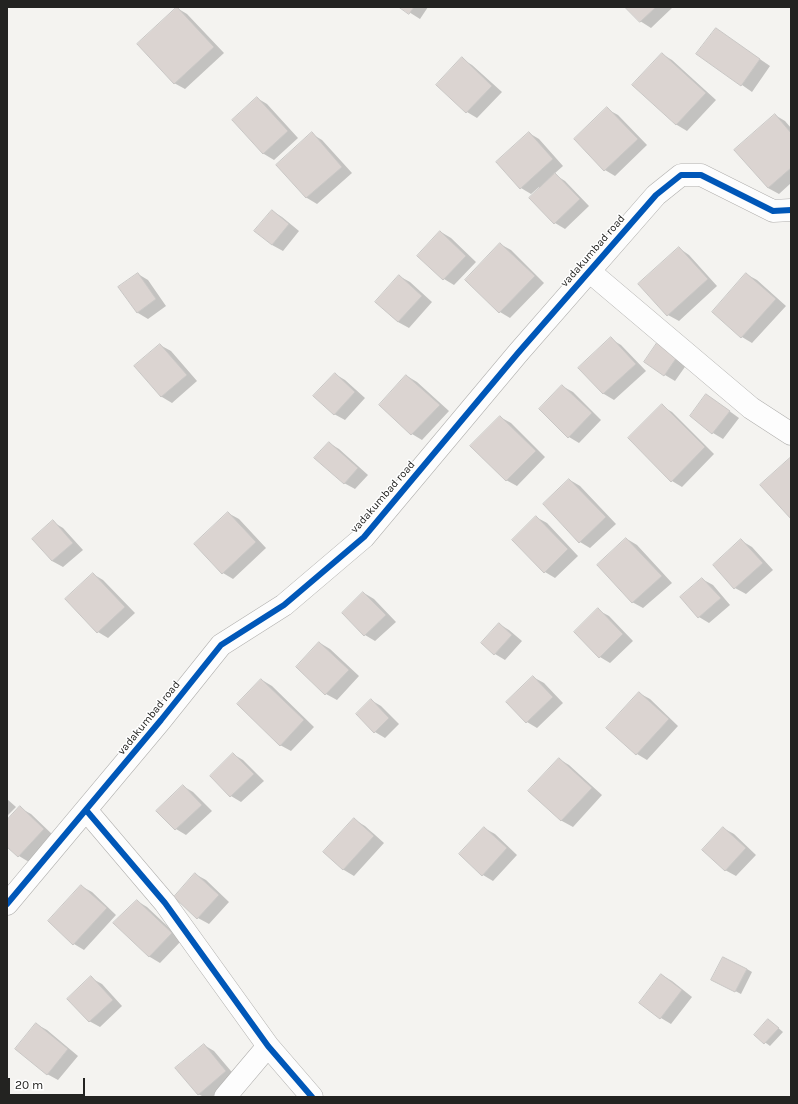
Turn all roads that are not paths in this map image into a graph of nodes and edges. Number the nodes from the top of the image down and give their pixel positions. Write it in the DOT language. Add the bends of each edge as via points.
graph roads {
  1 [pos="791,210"];
  2 [pos="589,271"];
  3 [pos="791,434"];
  4 [pos="86,810"];
  5 [pos="10,892"];
  6 [pos="268,1046"];
  7 [pos="225,1097"];
  8 [pos="312,1097"];
  1 -- 2 [label="street, vadakumbad road" via="773,211 701,175 681,175 656,195"];
  2 -- 3 [label="street" via="751,408"];
  2 -- 4 [label="street, vadakumbad road" via="364,537 284,605 221,645"];
  4 -- 5 [label="street, vadakumbad road"];
  4 -- 6 [label="street" via="165,903"];
  6 -- 7 [label="street"];
  6 -- 8 [label="street"];
}
